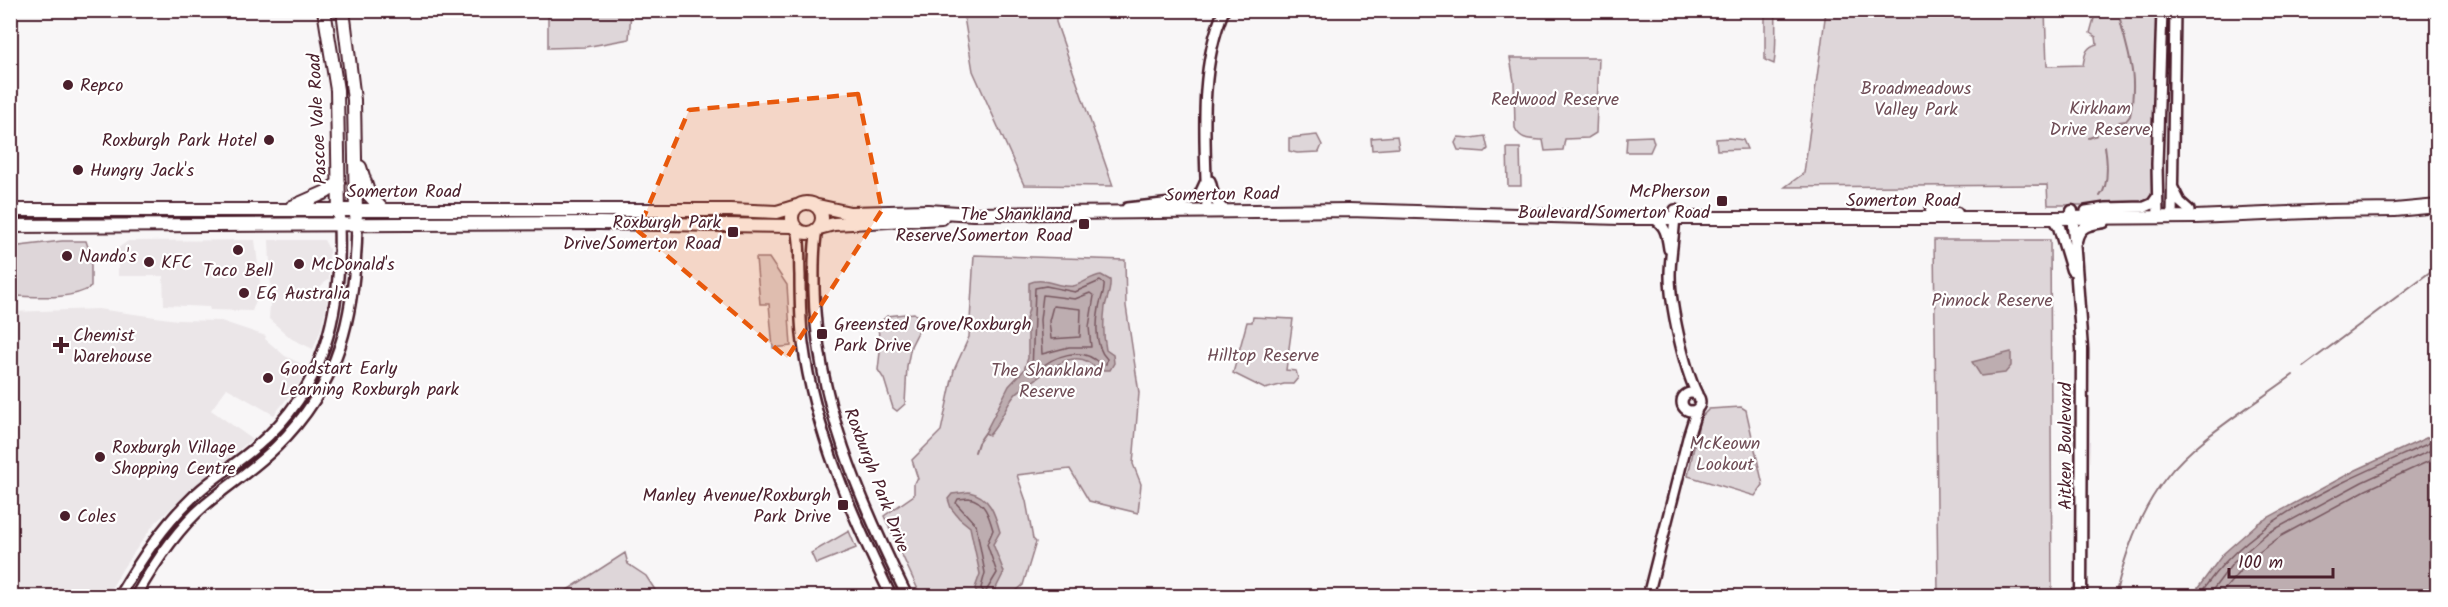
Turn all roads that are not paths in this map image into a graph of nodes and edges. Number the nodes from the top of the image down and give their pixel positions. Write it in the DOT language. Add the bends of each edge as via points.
graph roads {
  1 [pos="324,10"];
  2 [pos="343,10"];
  3 [pos="1224,10"];
  4 [pos="2162,10"];
  5 [pos="2175,10"];
  6 [pos="346,29"];
  7 [pos="2160,34"];
  8 [pos="2173,35"];
  9 [pos="331,44"];
  10 [pos="355,151"];
  11 [pos="1206,164"];
  12 [pos="1206,181"];
  13 [pos="339,183"];
  14 [pos="2172,183"];
  15 [pos="2157,197"];
  16 [pos="797,206"];
  17 [pos="818,206"];
  18 [pos="2438,206"];
  19 [pos="106,209"];
  20 [pos="289,209"];
  21 [pos="339,209"];
  22 [pos="356,209"];
  23 [pos="382,209"];
  24 [pos="10,210"];
  25 [pos="2189,210"];
  26 [pos="2086,211"];
  27 [pos="2333,211"];
  28 [pos="1207,212"];
  29 [pos="1225,212"];
  30 [pos="1095,213"];
  31 [pos="1472,213"];
  32 [pos="973,214"];
  33 [pos="1675,214"];
  34 [pos="2172,214"];
  35 [pos="2072,215"];
  36 [pos="2155,215"];
  37 [pos="1760,217"];
  38 [pos="1653,218"];
  39 [pos="2053,218"];
  40 [pos="10,226"];
  41 [pos="106,226"];
  42 [pos="339,226"];
  43 [pos="357,226"];
  44 [pos="796,228"];
  45 [pos="818,229"];
  46 [pos="1674,233"];
  47 [pos="2075,247"];
  48 [pos="1670,266"];
  49 [pos="2079,296"];
  50 [pos="1688,372"];
  51 [pos="824,383"];
  52 [pos="810,386"];
  53 [pos="1686,394"];
  54 [pos="1697,394"];
  55 [pos="1685,408"];
  56 [pos="1697,409"];
  57 [pos="1689,434"];
  58 [pos="851,470"];
  59 [pos="837,475"];
  60 [pos="119,597"];
  61 [pos="136,597"];
  62 [pos="891,597"];
  63 [pos="907,597"];
  64 [pos="1648,597"];
  65 [pos="2081,597"];
  1 -- 9 [label="main road, Pascoe Vale Road"];
  2 -- 6 [label="main road, Pascoe Vale Road"];
  3 -- 11 [label="street" via="1213,41 1206,81"];
  4 -- 7 [label="street"];
  5 -- 8 [label="street"];
  6 -- 9 [label="main road"];
  6 -- 10 [label="main road, Pascoe Vale Road"];
  7 -- 8 [label="street"];
  7 -- 15 [label="street"];
  8 -- 14 [label="street"];
  9 -- 13 [label="main road, Pascoe Vale Road" via="337,90"];
  10 -- 22 [label="main road, Pascoe Vale Road"];
  10 -- 23 [label="main road" via="369,195"];
  11 -- 12 [label="street"];
  11 -- 29 [label="street" via="1215,200"];
  12 -- 28 [label="street"];
  12 -- 30 [label="street" via="1199,196 1190,201"];
  13 -- 20 [label="main road"];
  13 -- 21 [label="main road, Pascoe Vale Road"];
  14 -- 25 [label="street" via="2180,202"];
  14 -- 34 [label="street"];
  15 -- 26 [label="street, Somerton Road" via="2145,207"];
  15 -- 36 [label="street"];
  16 -- 17 [label="main road" via="810,202"];
  16 -- 23 [label="main road, Somerton Road" via="770,212"];
  16 -- 44 [label="main road" via="792,213"];
  17 -- 32 [label="main road, Somerton Road" via="850,213"];
  17 -- 45 [label="main road" via="823,219"];
  18 -- 27 [label="main road, Somerton Road"];
  19 -- 20 [label="main road, Somerton Road"];
  19 -- 24 [label="main road, Somerton Road"];
  19 -- 41 [label="main road"];
  20 -- 21 [label="main road, Somerton Road"];
  21 -- 22 [label="main road, Somerton Road"];
  21 -- 42 [label="main road, Pascoe Vale Road"];
  22 -- 23 [label="main road, Somerton Road"];
  22 -- 43 [label="main road, Pascoe Vale Road"];
  25 -- 27 [label="main road, Somerton Road"];
  25 -- 34 [label="main road, Somerton Road"];
  26 -- 35 [label="main road, Somerton Road"];
  26 -- 36 [label="main road, Somerton Road"];
  27 -- 34 [label="main road, Somerton Road"];
  28 -- 29 [label="main road, Somerton Road"];
  28 -- 30 [label="main road, Somerton Road"];
  29 -- 31 [label="main road, Somerton Road"];
  30 -- 32 [label="main road, Somerton Road"];
  31 -- 33 [label="main road, Somerton Road" via="1519,210"];
  31 -- 38 [label="main road, Somerton Road"];
  32 -- 45 [label="main road, Somerton Road"];
  33 -- 35 [label="main road, Somerton Road" via="1931,210"];
  33 -- 37 [label="main road, Somerton Road"];
  33 -- 38 [label="main road, Somerton Road"];
  33 -- 46 [label="street"];
  34 -- 36 [label="main road, Somerton Road"];
  35 -- 36 [label="main road, Somerton Road"];
  35 -- 39 [label="main road, Somerton Road"];
  35 -- 47 [label="main road, Aitken Boulevard"];
  36 -- 47 [label="main road" via="2088,225 2078,233"];
  37 -- 39 [label="main road, Somerton Road"];
  37 -- 46 [label="street" via="1685,222"];
  38 -- 48 [label="street" via="1667,234"];
  39 -- 49 [label="main road, Aitken Boulevard" via="2062,234"];
  40 -- 41 [label="main road, Somerton Road"];
  41 -- 42 [label="main road, Somerton Road"];
  42 -- 43 [label="main road, Somerton Road"];
  42 -- 60 [label="street" via="334,316 321,360 306,388 258,445 197,493 158,536"];
  43 -- 44 [label="main road, Somerton Road"];
  43 -- 61 [label="street" via="352,302 344,337 321,392 274,449 198,512 169,545"];
  44 -- 45 [label="main road" via="809,233"];
  44 -- 52 [label="street, Roxburgh Park Drive"];
  45 -- 51 [label="street, Roxburgh Park Drive" via="814,247 814,307"];
  46 -- 48 [label="street"];
  47 -- 49 [label="main road, Aitken Boulevard"];
  48 -- 50 [label="street" via="1671,291"];
  49 -- 65 [label="main road, Aitken Boulevard"];
  50 -- 53 [label="street"];
  50 -- 54 [label="street"];
  51 -- 52 [label="street"];
  51 -- 58 [label="street, Roxburgh Park Drive"];
  52 -- 59 [label="street, Roxburgh Park Drive"];
  53 -- 54 [label="street"];
  53 -- 55 [label="street" via="1682,401"];
  54 -- 56 [label="street" via="1701,402"];
  55 -- 56 [label="street"];
  55 -- 57 [label="street"];
  56 -- 57 [label="street"];
  57 -- 64 [label="street"];
  58 -- 59 [label="street"];
  58 -- 63 [label="street, Roxburgh Park Drive"];
  59 -- 62 [label="street, Roxburgh Park Drive"];
}
